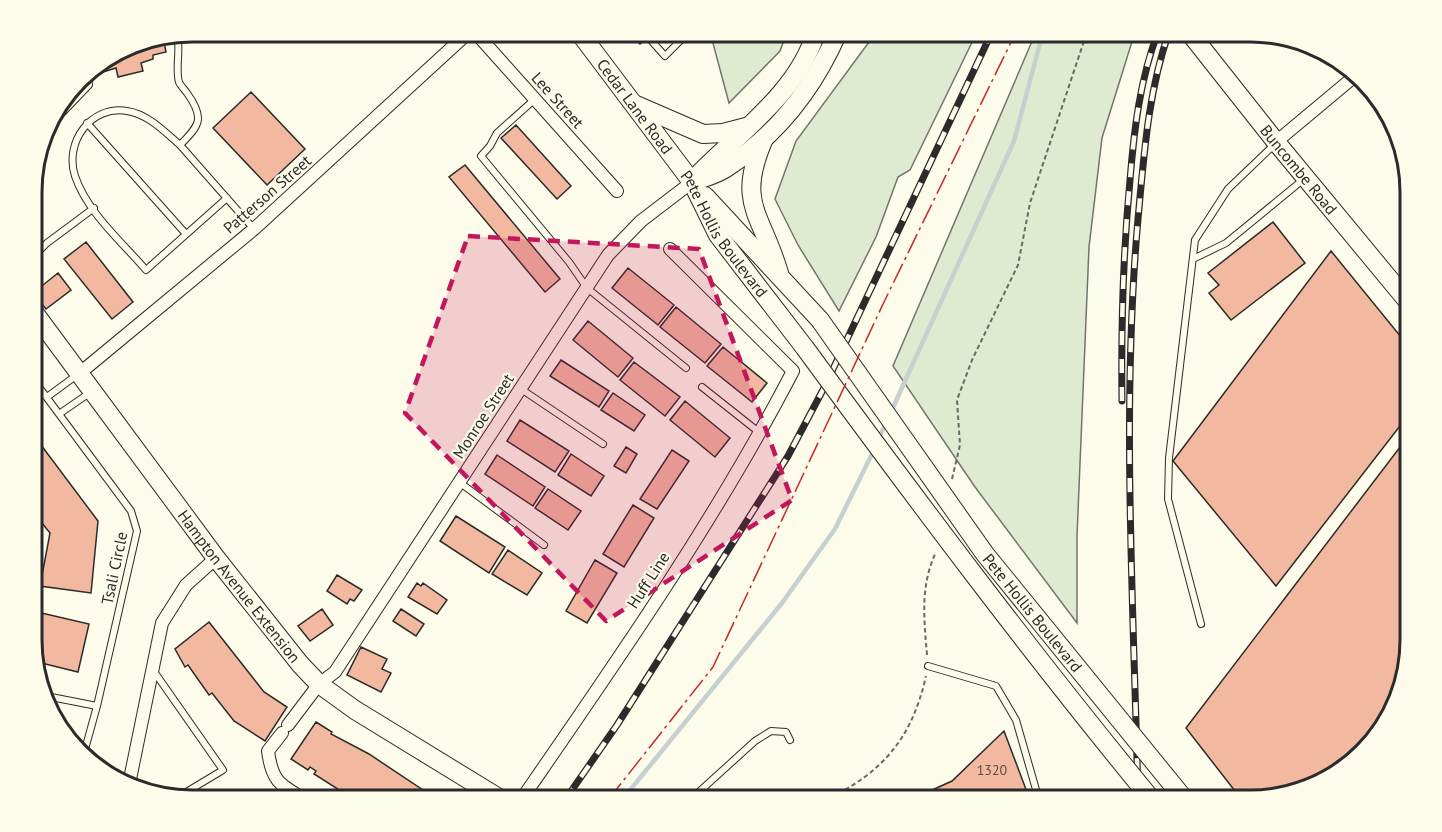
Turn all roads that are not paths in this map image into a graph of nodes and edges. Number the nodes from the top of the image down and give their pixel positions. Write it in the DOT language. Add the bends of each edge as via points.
graph roads {
  1 [pos="458,42"];
  2 [pos="484,42"];
  3 [pos="587,42"];
  4 [pos="652,42"];
  5 [pos="678,42"];
  6 [pos="812,42"];
  7 [pos="833,42"];
  8 [pos="1197,42"];
  9 [pos="179,43"];
  10 [pos="1350,80"];
  11 [pos="89,83"];
  12 [pos="535,99"];
  13 [pos="71,104"];
  14 [pos="635,105"];
  15 [pos="87,123"];
  16 [pos="747,127"];
  17 [pos="764,138"];
  18 [pos="1276,142"];
  19 [pos="180,145"];
  20 [pos="1307,177"];
  21 [pos="692,182"];
  22 [pos="617,191"];
  23 [pos="226,198"];
  24 [pos="94,208"];
  25 [pos="254,229"];
  26 [pos="186,234"];
  27 [pos="670,249"];
  28 [pos="42,250"];
  29 [pos="1193,259"];
  30 [pos="780,278"];
  31 [pos="587,288"];
  32 [pos="1400,292"];
  33 [pos="42,323"];
  34 [pos="686,368"];
  35 [pos="80,373"];
  36 [pos="702,387"];
  37 [pos="521,389"];
  38 [pos="93,390"];
  39 [pos="42,391"];
  40 [pos="47,398"];
  41 [pos="59,414"];
  42 [pos="760,433"];
  43 [pos="603,444"];
  44 [pos="459,482"];
  45 [pos="544,544"];
  46 [pos="216,558"];
  47 [pos="1201,624"];
  48 [pos="928,666"];
  49 [pos="153,670"];
  50 [pos="319,684"];
  51 [pos="53,697"];
  52 [pos="97,706"];
  53 [pos="790,740"];
  54 [pos="86,746"];
  55 [pos="130,777"];
  56 [pos="284,788"];
  57 [pos="190,790"];
  58 [pos="281,790"];
  59 [pos="288,790"];
  60 [pos="486,790"];
  61 [pos="528,790"];
  62 [pos="701,790"];
  63 [pos="1036,790"];
  64 [pos="1144,790"];
  65 [pos="1177,790"];
  1 -- 25 [label="street, Patterson Street"];
  2 -- 12 [label="street, Lee Street"];
  3 -- 14 [label="main road, Cedar Lane Road"];
  4 -- 5 [label="lane" via="665,56"];
  6 -- 16 [label="main road" via="801,66 776,99"];
  7 -- 17 [label="main road" via="817,75 781,123"];
  8 -- 18 [label="main road, Buncombe Road"];
  9 -- 19 [label="lane" via="179,81 197,108 199,120 196,129"];
  10 -- 18 [label="street"];
  11 -- 13 [label="lane"];
  12 -- 22 [label="street, Lee Street"];
  12 -- 31 [label="lane" via="497,133 481,156"];
  14 -- 16 [label="main road" via="703,134"];
  14 -- 21 [label="main road, Cedar Lane Road"];
  15 -- 19 [label="lane" via="107,110 129,111 153,122"];
  15 -- 24 [label="lane" via="75,141 74,174 84,197"];
  15 -- 26 [label="lane"];
  16 -- 21 [label="main road"];
  17 -- 21 [label="main road" via="724,169"];
  17 -- 30 [label="main road" via="753,164 751,205 770,242"];
  18 -- 20 [label="main road, Buncombe Road"];
  18 -- 29 [label="lane" via="1228,189 1196,240"];
  19 -- 23 [label="lane"];
  20 -- 29 [label="lane" via="1226,243"];
  20 -- 32 [label="main road, Buncombe Road"];
  21 -- 30 [label="main road, Pete Hollis Boulevard"];
  21 -- 31 [label="street, Monroe Street" via="641,221 608,255"];
  21 -- 64 [label="main road, Pete Hollis Boulevard, bridge" via="718,235 973,576"];
  23 -- 25 [label="lane"];
  23 -- 26 [label="lane"];
  24 -- 26 [label="lane" via="147,270"];
  24 -- 28 [label="lane"];
  25 -- 35 [label="street, Patterson Street"];
  27 -- 42 [label="street, Huff Line" via="793,371"];
  29 -- 47 [label="lane" via="1169,458 1168,499"];
  30 -- 65 [label="main road, Pete Hollis Boulevard, bridge" via="820,320 985,554"];
  31 -- 34 [label="lane"];
  31 -- 37 [label="street, Monroe Street"];
  33 -- 35 [label="main road, Hampton Avenue Extension"];
  35 -- 38 [label="main road, Hampton Avenue Extension"];
  35 -- 40 [label="lane"];
  36 -- 42 [label="lane"];
  37 -- 43 [label="lane"];
  37 -- 44 [label="street, Monroe Street"];
  38 -- 41 [label="lane"];
  38 -- 46 [label="main road, Hampton Avenue Extension"];
  39 -- 40 [label="lane, Tsali Circle"];
  40 -- 41 [label="lane, Tsali Circle"];
  41 -- 52 [label="lane, Tsali Circle" via="131,510 137,531"];
  42 -- 61 [label="street, Huff Line" via="602,682"];
  44 -- 45 [label="lane"];
  44 -- 50 [label="street, Monroe Street" via="335,672"];
  46 -- 49 [label="street" via="186,585 162,623"];
  46 -- 50 [label="main road, Hampton Avenue Extension"];
  48 -- 63 [label="lane" via="996,686 1016,720"];
  49 -- 55 [label="street"];
  49 -- 57 [label="lane" via="224,770"];
  50 -- 56 [label="street, Monroe Street" via="268,751 271,773"];
  50 -- 60 [label="main road, Hampton Avenue Extension"];
  51 -- 52 [label="lane"];
  52 -- 54 [label="lane, Tsali Circle"];
  53 -- 62 [label="lane" via="786,732 771,731 754,741"];
  56 -- 58 [label="lane"];
  56 -- 59 [label="street"];
}
